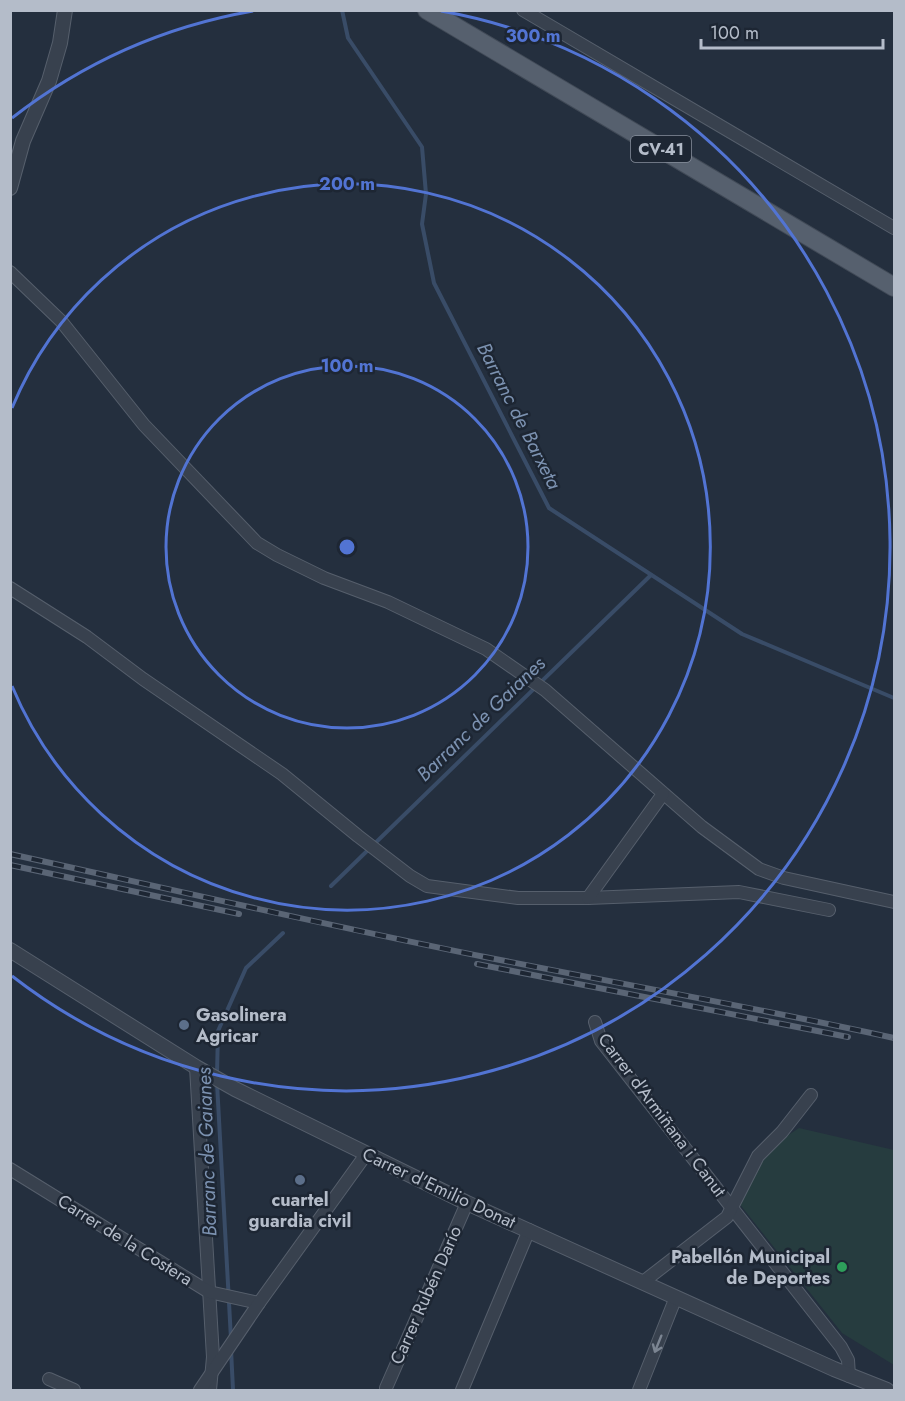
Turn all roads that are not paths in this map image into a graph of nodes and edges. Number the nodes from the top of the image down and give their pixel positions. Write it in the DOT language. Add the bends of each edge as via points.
graph roads {
  1 [pos="64,10"];
  2 [pos="428,10"];
  3 [pos="523,10"];
  4 [pos="23,141"];
  5 [pos="10,152"];
  6 [pos="10,188"];
  7 [pos="894,228"];
  8 [pos="12,270"];
  9 [pos="894,287"];
  10 [pos="10,588"];
  11 [pos="663,794"];
  12 [pos="588,898"];
  13 [pos="894,902"];
  14 [pos="829,910"];
  15 [pos="10,950"];
  16 [pos="595,1022"];
  17 [pos="196,1067"];
  18 [pos="811,1095"];
  19 [pos="366,1153"];
  20 [pos="10,1169"];
  21 [pos="467,1203"];
  22 [pos="731,1207"];
  23 [pos="529,1230"];
  24 [pos="643,1282"];
  25 [pos="213,1293"];
  26 [pos="676,1297"];
  27 [pos="258,1303"];
  28 [pos="210,1376"];
  29 [pos="849,1376"];
  30 [pos="49,1379"];
  31 [pos="386,1388"];
  32 [pos="74,1390"];
  33 [pos="200,1390"];
  34 [pos="210,1390"];
  35 [pos="462,1390"];
  36 [pos="639,1390"];
  37 [pos="886,1390"];
  1 -- 4 [label="street" via="49,81"];
  2 -- 9 [label="main road, CV-41"];
  3 -- 7 [label="street"];
  4 -- 5 [label="street"];
  4 -- 6 [label="street"];
  8 -- 11 [label="street" via="61,321 144,425 257,543 324,578 388,602 486,649 545,690"];
  10 -- 12 [label="street" via="87,637 282,774 427,886 518,898"];
  11 -- 12 [label="street"];
  11 -- 13 [label="street" via="759,869"];
  12 -- 14 [label="street" via="739,892"];
  15 -- 17 [label="street, Carrer d'Emilio Donat"];
  16 -- 22 [label="street, Carrer d'Armiñana i Canut" via="602,1041"];
  17 -- 19 [label="street, Carrer d'Emilio Donat"];
  17 -- 25 [label="street"];
  18 -- 22 [label="street, Carrer d'Armiñana i Canut" via="758,1156"];
  19 -- 21 [label="street, Carrer d'Emilio Donat"];
  19 -- 27 [label="street"];
  20 -- 25 [label="street, Carrer de la Costera"];
  21 -- 23 [label="street, Carrer d'Emilio Donat"];
  21 -- 31 [label="street, Carrer Rubén Darío"];
  22 -- 24 [label="street, Carrer d'Armiñana i Canut" via="727,1217"];
  22 -- 29 [label="street, Carrer d'Armiñana i Canut" via="841,1347 848,1360"];
  23 -- 24 [label="street, Carrer d'Emilio Donat"];
  23 -- 35 [label="street"];
  24 -- 26 [label="street, Carrer d'Emilio Donat"];
  25 -- 27 [label="street, Carrer de la Costera"];
  25 -- 28 [label="street"];
  26 -- 29 [label="street, Carrer d'Emilio Donat"];
  26 -- 36 [label="street, one-way"];
  27 -- 28 [label="street"];
  28 -- 33 [label="street"];
  28 -- 34 [label="street"];
  29 -- 37 [label="street, Carrer d'Emilio Donat"];
  30 -- 32 [label="street"];
}
